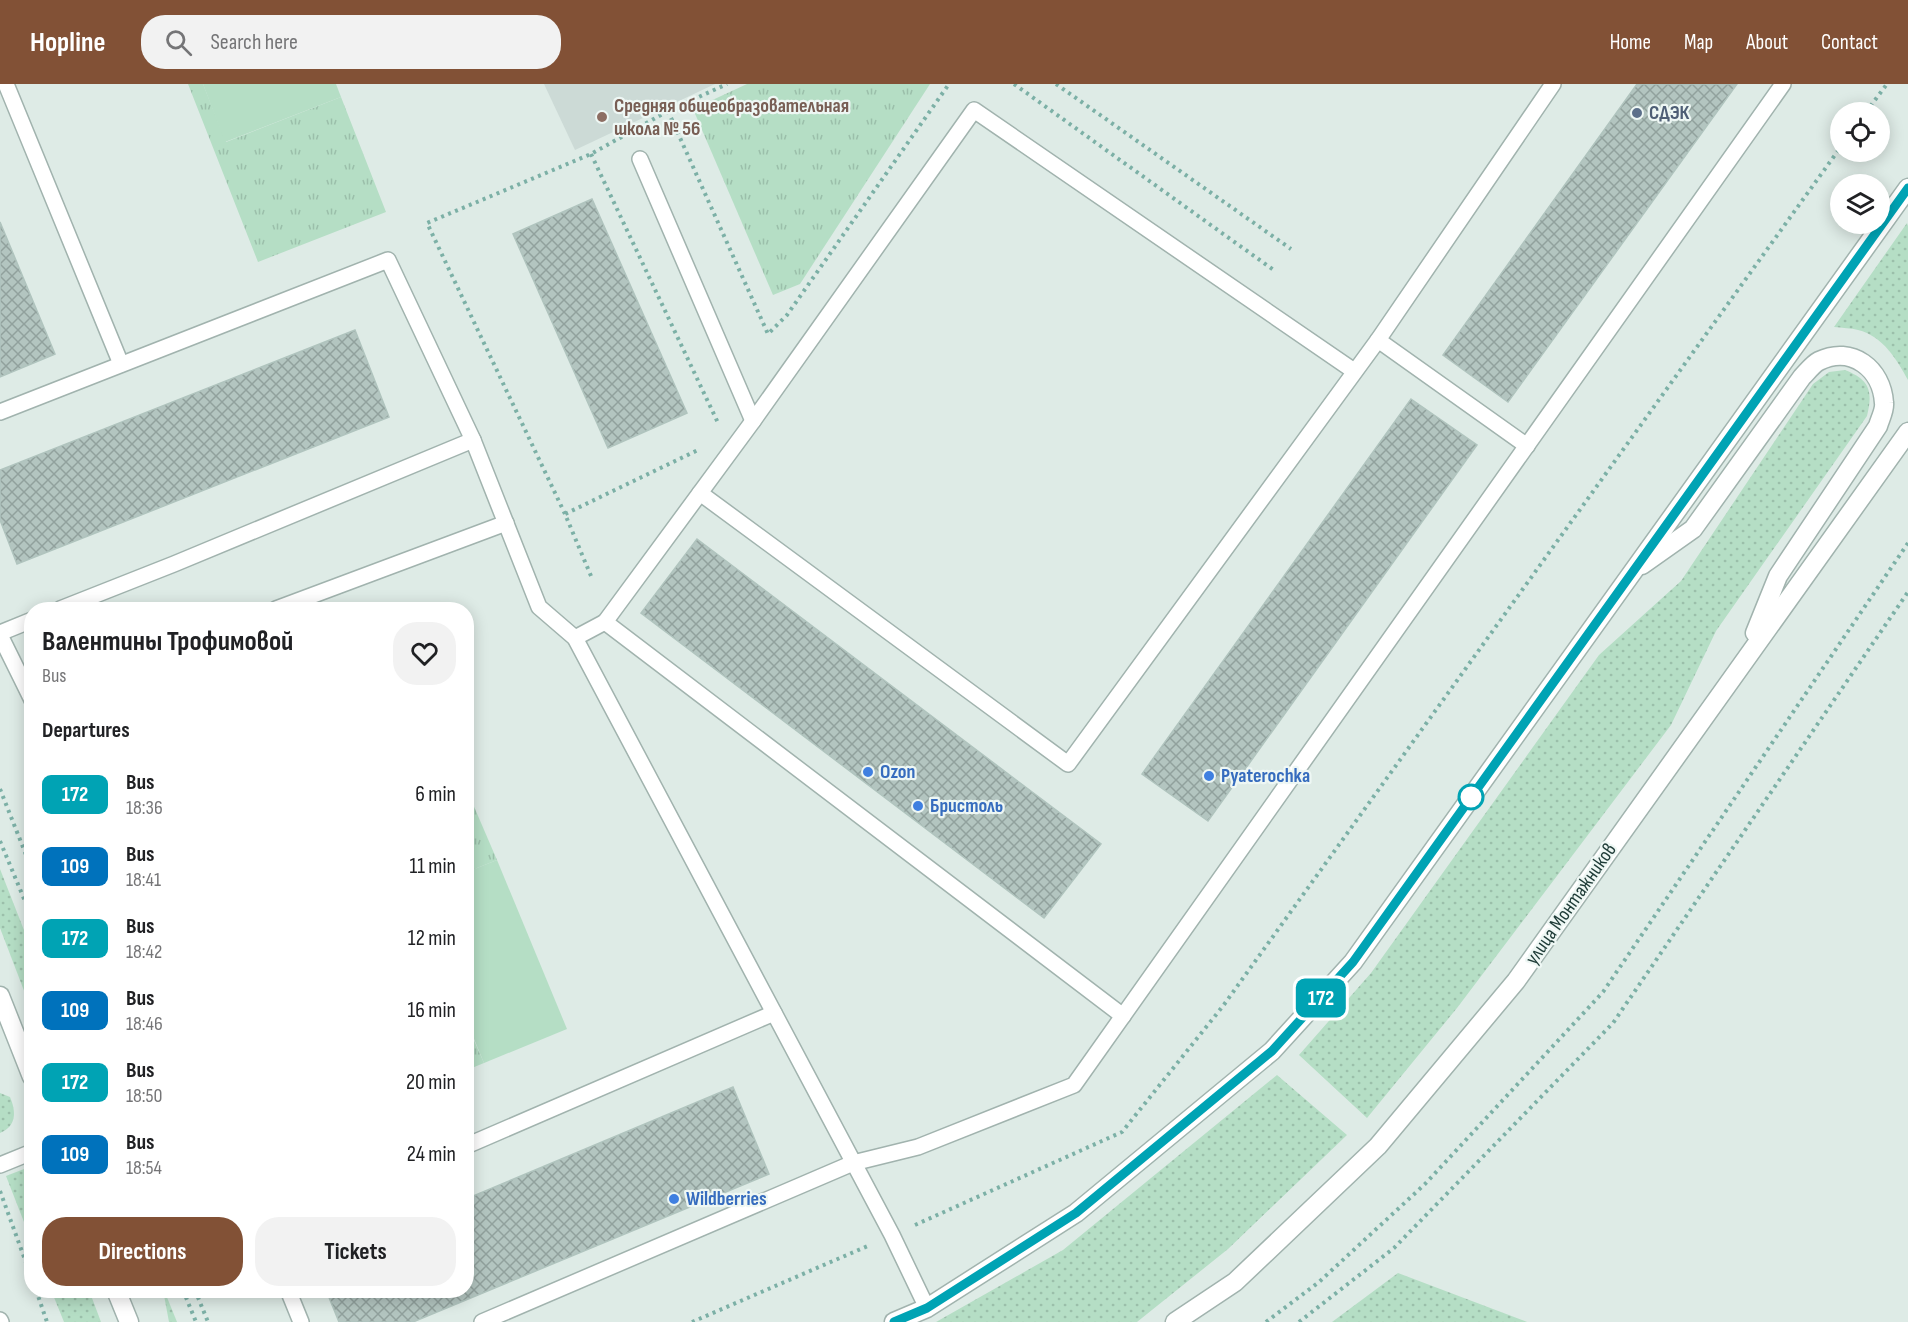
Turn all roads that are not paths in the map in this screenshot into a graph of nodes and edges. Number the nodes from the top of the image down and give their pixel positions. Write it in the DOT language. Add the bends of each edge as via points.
graph roads {
  1 [pos="6,84"];
  2 [pos="1553,84"];
  3 [pos="1783,84"];
  4 [pos="640,159"];
  5 [pos="1908,188"];
  6 [pos="1378,340"];
  7 [pos="121,364"];
  8 [pos="1354,371"];
  9 [pos="0,412"];
  10 [pos="753,421"];
  11 [pos="1908,432"];
  12 [pos="472,440"];
  13 [pos="1527,447"];
  14 [pos="700,493"];
  15 [pos="506,523"];
  16 [pos="1629,575"];
  17 [pos="78,602"];
  18 [pos="295,602"];
  19 [pos="605,622"];
  20 [pos="24,624"];
  21 [pos="0,634"];
  22 [pos="575,638"];
  23 [pos="1744,660"];
  24 [pos="24,684"];
  25 [pos="0,996"];
  26 [pos="774,1013"];
  27 [pos="1123,1016"];
  28 [pos="24,1057"];
  29 [pos="474,1143"];
  30 [pos="24,1155"];
  31 [pos="853,1162"];
  32 [pos="0,1165"];
  33 [pos="119,1298"];
  34 [pos="291,1298"];
  35 [pos="927,1308"];
  36 [pos="129,1322"];
  37 [pos="301,1322"];
  38 [pos="482,1322"];
  39 [pos="894,1322"];
  40 [pos="1175,1322"];
  1 -- 7 [label="lane"];
  2 -- 6 [label="lane"];
  3 -- 13 [label="lane"];
  4 -- 10 [label="lane"];
  5 -- 16 [label="street"];
  6 -- 8 [label="lane"];
  6 -- 13 [label="lane"];
  7 -- 9 [label="lane"];
  7 -- 12 [label="lane" via="388,260"];
  8 -- 10 [label="lane" via="974,110"];
  8 -- 14 [label="lane" via="1068,764"];
  10 -- 14 [label="lane"];
  11 -- 23 [label="street, улица Монтажников"];
  12 -- 15 [label="lane"];
  12 -- 17 [label="lane"];
  13 -- 27 [label="lane"];
  14 -- 19 [label="lane"];
  15 -- 18 [label="lane"];
  15 -- 22 [label="lane" via="539,607"];
  16 -- 23 [label="street" via="1693,529 1802,377 1819,362 1838,356 1858,359 1874,370 1885,406 1878,426 1778,576"];
  16 -- 35 [label="street" via="1353,962 1272,1051 1076,1213"];
  19 -- 22 [label="lane"];
  19 -- 27 [label="lane"];
  20 -- 21 [label="lane"];
  21 -- 24 [label="lane"];
  22 -- 26 [label="lane"];
  23 -- 40 [label="street, улица Монтажников" via="1516,981 1378,1146 1235,1282"];
  25 -- 28 [label="street"];
  26 -- 29 [label="lane"];
  26 -- 31 [label="lane"];
  27 -- 31 [label="lane" via="1074,1085 918,1147"];
  30 -- 32 [label="lane"];
  31 -- 35 [label="lane"];
  31 -- 38 [label="lane"];
  33 -- 36 [label="street"];
  34 -- 37 [label="lane"];
  35 -- 39 [label="street"];
}
